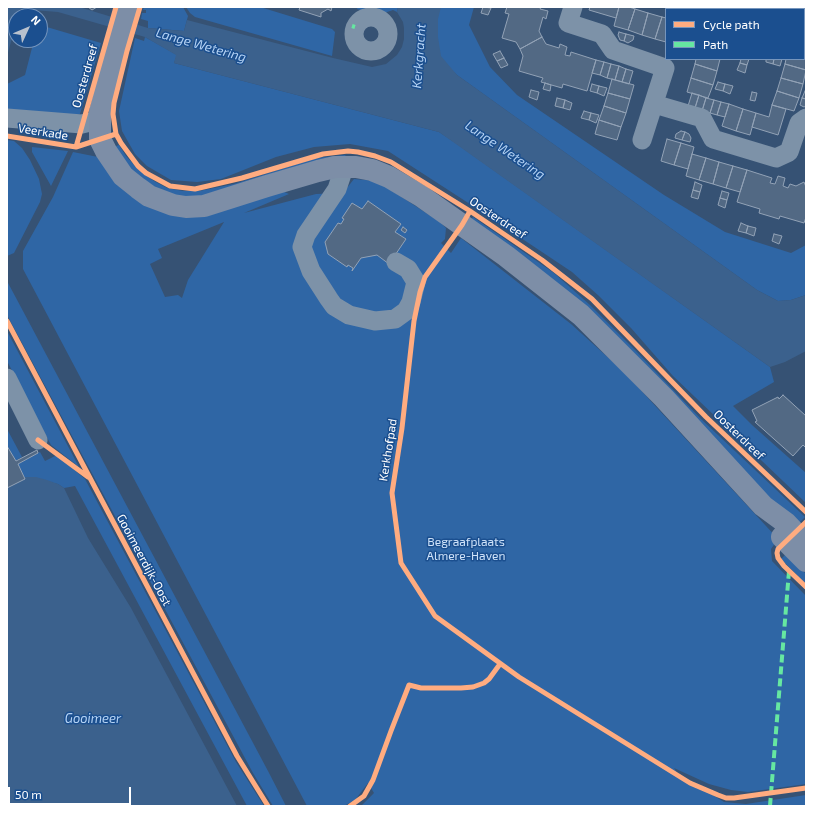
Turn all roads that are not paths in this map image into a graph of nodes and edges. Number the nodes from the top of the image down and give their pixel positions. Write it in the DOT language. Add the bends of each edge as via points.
graph roads {
  1 [pos="573,7"];
  2 [pos="127,8"];
  3 [pos="654,104"];
  4 [pos="7,118"];
  5 [pos="806,118"];
  6 [pos="99,120"];
  7 [pos="642,140"];
  8 [pos="344,168"];
  9 [pos="396,262"];
  10 [pos="7,378"];
  11 [pos="38,440"];
  12 [pos="763,506"];
  13 [pos="806,544"];
  14 [pos="806,560"];
  1 -- 3 [label="street" via="568,22 602,34 613,50 665,68"];
  2 -- 6 [label="main road, Oosterdreef"];
  3 -- 5 [label="street" via="702,118 713,139 776,158 789,152 799,123"];
  3 -- 7 [label="street"];
  4 -- 6 [label="street, Veerkade" via="82,124"];
  6 -- 8 [label="main road, Oosterdreef" via="100,139 123,176 149,196 173,205 204,206 318,171 335,167"];
  8 -- 9 [label="street" via="338,189 306,235 302,247 311,271 334,306 349,315 375,321 395,318 406,311 411,302 416,282 408,269"];
  8 -- 12 [label="main road, Oosterdreef" via="372,170 389,177 421,196 544,285 581,315 614,347"];
  10 -- 11 [label="street"];
  12 -- 13 [label="main road, Oosterdreef" via="786,523"];
  12 -- 14 [label="main road, Oosterdreef" via="775,530"];
}
